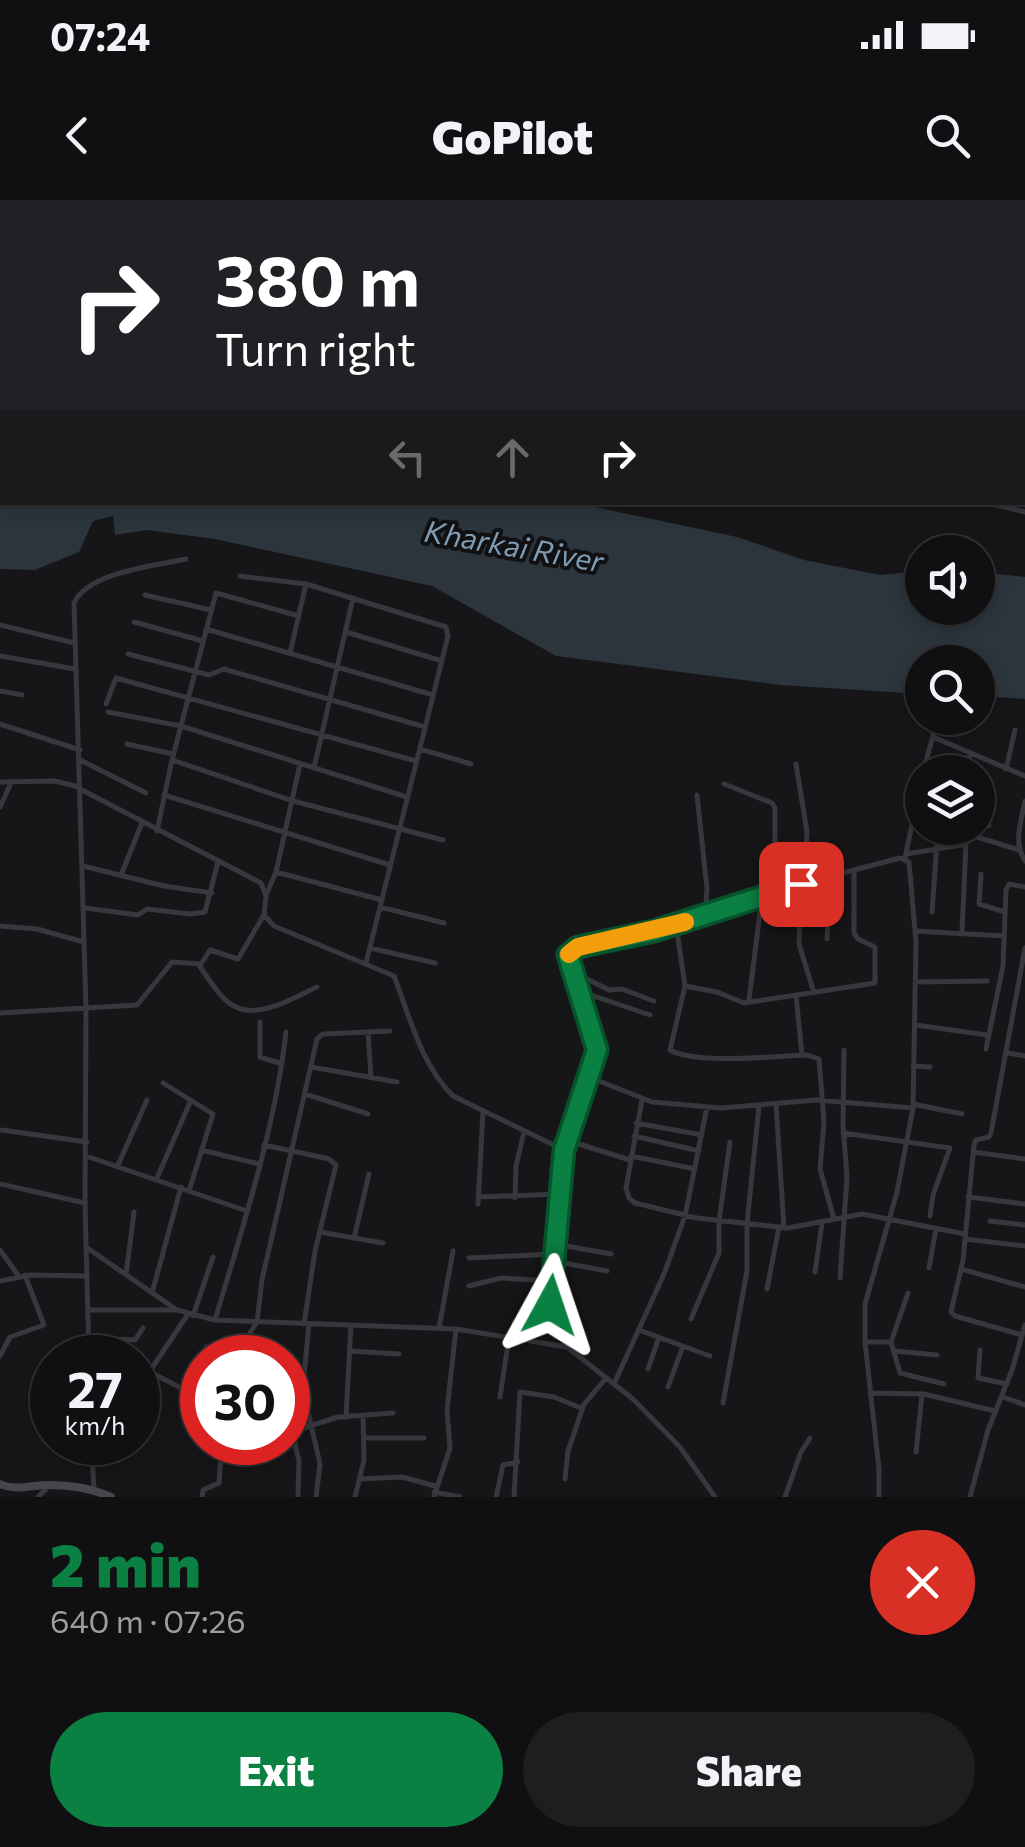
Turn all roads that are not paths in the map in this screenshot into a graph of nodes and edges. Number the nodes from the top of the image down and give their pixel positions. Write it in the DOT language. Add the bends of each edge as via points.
graph roads {
  1 [pos="996,505"];
  2 [pos="1025,512"];
  3 [pos="186,560"];
  4 [pos="240,576"];
  5 [pos="306,584"];
  6 [pos="145,594"];
  7 [pos="353,598"];
  8 [pos="211,610"];
  9 [pos="299,616"];
  10 [pos="134,622"];
  11 [pos="0,625"];
  12 [pos="206,630"];
  13 [pos="346,632"];
  14 [pos="203,641"];
  15 [pos="74,643"];
  16 [pos="290,653"];
  17 [pos="128,654"];
  18 [pos="0,656"];
  19 [pos="442,660"];
  20 [pos="338,667"];
  21 [pos="75,668"];
  22 [pos="196,671"];
  23 [pos="0,691"];
  24 [pos="22,695"];
  25 [pos="433,695"];
  26 [pos="189,698"];
  27 [pos="331,701"];
  28 [pos="106,704"];
  29 [pos="108,712"];
  30 [pos="0,724"];
  31 [pos="181,726"];
  32 [pos="425,728"];
  33 [pos="1015,730"];
  34 [pos="323,735"];
  35 [pos="933,737"];
  36 [pos="127,744"];
  37 [pos="420,749"];
  38 [pos="80,750"];
  39 [pos="971,754"];
  40 [pos="928,755"];
  41 [pos="172,757"];
  42 [pos="80,760"];
  43 [pos="416,761"];
  44 [pos="300,764"];
  45 [pos="471,764"];
  46 [pos="796,764"];
  47 [pos="314,768"];
  48 [pos="1006,769"];
  49 [pos="1025,776"];
  50 [pos="0,782"];
  51 [pos="11,782"];
  52 [pos="724,784"];
  53 [pos="79,788"];
  54 [pos="146,793"];
  55 [pos="697,794"];
  56 [pos="164,795"];
  57 [pos="408,797"];
  58 [pos="292,801"];
  59 [pos="1025,801"];
  60 [pos="0,807"];
  61 [pos="142,822"];
  62 [pos="399,829"];
  63 [pos="157,831"];
  64 [pos="285,834"];
  65 [pos="443,840"];
  66 [pos="995,844"];
  67 [pos="908,845"];
  68 [pos="936,845"];
  69 [pos="961,845"];
  70 [pos="966,845"];
  71 [pos="936,850"];
  72 [pos="1019,850"];
  73 [pos="906,856"];
  74 [pos="1025,860"];
  75 [pos="218,862"];
  76 [pos="82,866"];
  77 [pos="390,866"];
  78 [pos="854,870"];
  79 [pos="276,872"];
  80 [pos="981,874"];
  81 [pos="121,875"];
  82 [pos="830,876"];
  83 [pos="802,884"];
  84 [pos="1025,888"];
  85 [pos="212,892"];
  86 [pos="775,892"];
  87 [pos="266,896"];
  88 [pos="762,896"];
  89 [pos="381,904"];
  90 [pos="84,908"];
  91 [pos="932,912"];
  92 [pos="1005,912"];
  93 [pos="264,914"];
  94 [pos="706,916"];
  95 [pos="444,923"];
  96 [pos="676,924"];
  97 [pos="0,926"];
  98 [pos="916,930"];
  99 [pos="962,932"];
  100 [pos="1004,936"];
  101 [pos="827,939"];
  102 [pos="84,942"];
  103 [pos="370,948"];
  104 [pos="1025,948"];
  105 [pos="435,963"];
  106 [pos="198,964"];
  107 [pos="366,964"];
  108 [pos="573,972"];
  109 [pos="1023,976"];
  110 [pos="987,981"];
  111 [pos="916,982"];
  112 [pos="686,986"];
  113 [pos="317,988"];
  114 [pos="579,991"];
  115 [pos="814,993"];
  116 [pos="796,996"];
  117 [pos="749,1000"];
  118 [pos="654,1001"];
  119 [pos="86,1008"];
  120 [pos="0,1012"];
  121 [pos="650,1015"];
  122 [pos="260,1022"];
  123 [pos="916,1025"];
  124 [pos="390,1031"];
  125 [pos="286,1032"];
  126 [pos="368,1032"];
  127 [pos="988,1036"];
  128 [pos="986,1049"];
  129 [pos="844,1050"];
  130 [pos="1007,1053"];
  131 [pos="802,1055"];
  132 [pos="1025,1056"];
  133 [pos="282,1064"];
  134 [pos="913,1066"];
  135 [pos="311,1067"];
  136 [pos="930,1067"];
  137 [pos="372,1077"];
  138 [pos="589,1077"];
  139 [pos="398,1082"];
  140 [pos="163,1083"];
  141 [pos="305,1094"];
  142 [pos="147,1100"];
  143 [pos="190,1100"];
  144 [pos="642,1100"];
  145 [pos="822,1100"];
  146 [pos="842,1101"];
  147 [pos="776,1104"];
  148 [pos="759,1106"];
  149 [pos="913,1106"];
  150 [pos="707,1107"];
  151 [pos="483,1112"];
  152 [pos="368,1114"];
  153 [pos="962,1114"];
  154 [pos="636,1123"];
  155 [pos="2,1130"];
  156 [pos="524,1132"];
  157 [pos="844,1133"];
  158 [pos="634,1136"];
  159 [pos="702,1136"];
  160 [pos="566,1140"];
  161 [pos="908,1140"];
  162 [pos="86,1142"];
  163 [pos="730,1142"];
  164 [pos="264,1144"];
  165 [pos="200,1150"];
  166 [pos="564,1150"];
  167 [pos="698,1150"];
  168 [pos="290,1152"];
  169 [pos="973,1152"];
  170 [pos="86,1156"];
  171 [pos="630,1158"];
  172 [pos="1025,1159"];
  173 [pos="259,1164"];
  174 [pos="118,1165"];
  175 [pos="695,1169"];
  176 [pos="369,1174"];
  177 [pos="157,1178"];
  178 [pos="0,1184"];
  179 [pos="181,1187"];
  180 [pos="189,1191"];
  181 [pos="560,1194"];
  182 [pos="968,1197"];
  183 [pos="514,1198"];
  184 [pos="85,1203"];
  185 [pos="1025,1204"];
  186 [pos="247,1211"];
  187 [pos="134,1212"];
  188 [pos="685,1216"];
  189 [pos="930,1216"];
  190 [pos="845,1217"];
  191 [pos="890,1219"];
  192 [pos="834,1220"];
  193 [pos="719,1221"];
  194 [pos="990,1221"];
  195 [pos="822,1223"];
  196 [pos="747,1224"];
  197 [pos="1025,1226"];
  198 [pos="782,1228"];
  199 [pos="936,1229"];
  200 [pos="320,1232"];
  201 [pos="965,1237"];
  202 [pos="354,1238"];
  203 [pos="383,1243"];
  204 [pos="555,1244"];
  205 [pos="1025,1246"];
  206 [pos="86,1248"];
  207 [pos="0,1250"];
  208 [pos="454,1251"];
  209 [pos="611,1254"];
  210 [pos="213,1256"];
  211 [pos="469,1258"];
  212 [pos="554,1258"];
  213 [pos="928,1268"];
  214 [pos="961,1269"];
  215 [pos="607,1272"];
  216 [pos="815,1272"];
  217 [pos="21,1275"];
  218 [pos="126,1275"];
  219 [pos="87,1276"];
  220 [pos="840,1278"];
  221 [pos="0,1281"];
  222 [pos="552,1281"];
  223 [pos="469,1286"];
  224 [pos="1025,1286"];
  225 [pos="767,1289"];
  226 [pos="152,1293"];
  227 [pos="908,1293"];
  228 [pos="88,1310"];
  229 [pos="178,1310"];
  230 [pos="191,1315"];
  231 [pos="691,1319"];
  232 [pos="216,1320"];
  233 [pos="257,1322"];
  234 [pos="307,1324"];
  235 [pos="1025,1324"];
  236 [pos="351,1326"];
  237 [pos="142,1328"];
  238 [pos="439,1328"];
  239 [pos="456,1329"];
  240 [pos="639,1330"];
  241 [pos="1022,1334"];
  242 [pos="88,1335"];
  243 [pos="138,1335"];
  244 [pos="249,1335"];
  245 [pos="307,1335"];
  246 [pos="509,1337"];
  247 [pos="659,1337"];
  248 [pos="865,1342"];
  249 [pos="892,1342"];
  250 [pos="683,1346"];
  251 [pos="566,1347"];
  252 [pos="980,1350"];
  253 [pos="350,1351"];
  254 [pos="894,1351"];
  255 [pos="399,1354"];
  256 [pos="937,1354"];
  257 [pos="0,1356"];
  258 [pos="710,1356"];
  259 [pos="160,1358"];
  260 [pos="648,1369"];
  261 [pos="606,1378"];
  262 [pos="614,1384"];
  263 [pos="944,1384"];
  264 [pos="1007,1384"];
  265 [pos="668,1387"];
  266 [pos="870,1393"];
  267 [pos="922,1394"];
  268 [pos="500,1397"];
  269 [pos="1003,1397"];
  270 [pos="723,1403"];
  271 [pos="1025,1405"];
  272 [pos="583,1407"];
  273 [pos="393,1412"];
  274 [pos="995,1412"];
  275 [pos="363,1416"];
  276 [pos="310,1418"];
  277 [pos="346,1418"];
  278 [pos="311,1426"];
  279 [pos="364,1438"];
  280 [pos="424,1438"];
  281 [pos="810,1438"];
  282 [pos="916,1452"];
  283 [pos="518,1462"];
  284 [pos="92,1465"];
  285 [pos="220,1465"];
  286 [pos="299,1465"];
  287 [pos="360,1479"];
  288 [pos="565,1479"];
  289 [pos="0,1484"];
  290 [pos="50,1485"];
  291 [pos="434,1492"];
  292 [pos="93,1493"];
  293 [pos="298,1495"];
  294 [pos="38,1497"];
  295 [pos="111,1497"];
  296 [pos="202,1497"];
  297 [pos="316,1497"];
  298 [pos="355,1497"];
  299 [pos="460,1497"];
  300 [pos="496,1497"];
  301 [pos="514,1497"];
  302 [pos="715,1497"];
  303 [pos="785,1497"];
  304 [pos="879,1497"];
  305 [pos="970,1497"];
  1 -- 2 [label="street"];
  3 -- 15 [label="street" via="84,589 74,603"];
  4 -- 5 [label="street"];
  5 -- 7 [label="street"];
  5 -- 9 [label="street"];
  6 -- 8 [label="street"];
  7 -- 13 [label="street"];
  7 -- 19 [label="street" via="446,627"];
  8 -- 9 [label="street" via="216,593"];
  8 -- 12 [label="street"];
  9 -- 16 [label="street"];
  10 -- 14 [label="street"];
  11 -- 15 [label="street"];
  12 -- 14 [label="street"];
  12 -- 16 [label="street"];
  13 -- 19 [label="street"];
  13 -- 20 [label="street"];
  14 -- 22 [label="street"];
  15 -- 21 [label="street"];
  16 -- 20 [label="street"];
  17 -- 22 [label="street"];
  18 -- 21 [label="street"];
  19 -- 25 [label="street"];
  20 -- 25 [label="street"];
  20 -- 27 [label="street"];
  21 -- 38 [label="street"];
  22 -- 26 [label="street"];
  22 -- 27 [label="street" via="224,669"];
  23 -- 24 [label="street"];
  25 -- 32 [label="street"];
  26 -- 28 [label="street" via="116,678"];
  26 -- 31 [label="street"];
  26 -- 34 [label="street"];
  27 -- 32 [label="street"];
  27 -- 34 [label="street"];
  29 -- 31 [label="street"];
  30 -- 38 [label="street"];
  31 -- 41 [label="street"];
  31 -- 44 [label="street"];
  32 -- 37 [label="street"];
  33 -- 48 [label="street"];
  34 -- 43 [label="street"];
  34 -- 47 [label="street"];
  35 -- 39 [label="street"];
  35 -- 40 [label="street"];
  36 -- 41 [label="street"];
  37 -- 43 [label="street"];
  37 -- 45 [label="street"];
  38 -- 42 [label="street"];
  39 -- 48 [label="street"];
  41 -- 56 [label="street"];
  41 -- 58 [label="street"];
  42 -- 53 [label="street"];
  42 -- 54 [label="street"];
  43 -- 57 [label="street"];
  44 -- 47 [label="street"];
  44 -- 58 [label="street"];
  46 -- 83 [label="street" via="807,832"];
  47 -- 57 [label="street"];
  48 -- 49 [label="street"];
  50 -- 51 [label="street"];
  51 -- 53 [label="street"];
  51 -- 60 [label="street"];
  52 -- 86 [label="street" via="776,808"];
  53 -- 61 [label="street"];
  53 -- 76 [label="street"];
  55 -- 94 [label="street"];
  56 -- 63 [label="street"];
  56 -- 64 [label="street"];
  57 -- 62 [label="street"];
  58 -- 62 [label="street"];
  58 -- 64 [label="street"];
  59 -- 72 [label="street"];
  61 -- 63 [label="street"];
  61 -- 81 [label="street"];
  62 -- 65 [label="street"];
  62 -- 77 [label="street"];
  63 -- 75 [label="street"];
  64 -- 77 [label="street"];
  64 -- 79 [label="street"];
  66 -- 72 [label="street"];
  67 -- 73 [label="street"];
  68 -- 71 [label="street"];
  69 -- 71 [label="street"];
  70 -- 99 [label="street"];
  71 -- 73 [label="street"];
  71 -- 91 [label="street"];
  72 -- 74 [label="street"];
  73 -- 78 [label="street"];
  73 -- 98 [label="street"];
  75 -- 85 [label="street"];
  75 -- 87 [label="street" via="261,883"];
  76 -- 81 [label="street"];
  76 -- 90 [label="street"];
  77 -- 89 [label="street"];
  78 -- 82 [label="street"];
  78 -- 115 [label="street" via="854,933 875,947 875,983"];
  79 -- 87 [label="street"];
  79 -- 89 [label="street"];
  80 -- 92 [label="street" via="979,904"];
  81 -- 85 [label="street"];
  82 -- 83 [label="street"];
  82 -- 101 [label="street"];
  83 -- 86 [label="street"];
  83 -- 115 [label="street" via="799,944"];
  84 -- 92 [label="street" via="1007,886"];
  85 -- 90 [label="street" via="201,914"];
  86 -- 88 [label="street"];
  87 -- 93 [label="street"];
  88 -- 94 [label="street"];
  88 -- 117 [label="street"];
  89 -- 95 [label="street"];
  89 -- 103 [label="street"];
  90 -- 102 [label="street"];
  92 -- 100 [label="street"];
  93 -- 106 [label="street" via="238,958 210,950"];
  93 -- 107 [label="street" via="274,926"];
  94 -- 96 [label="street"];
  96 -- 108 [label="street" via="572,950"];
  96 -- 112 [label="street"];
  97 -- 102 [label="street"];
  98 -- 99 [label="street"];
  98 -- 111 [label="street"];
  99 -- 100 [label="street"];
  100 -- 127 [label="street"];
  102 -- 119 [label="street"];
  103 -- 105 [label="street"];
  103 -- 107 [label="street"];
  104 -- 109 [label="street"];
  106 -- 113 [label="street" via="242,1009 281,1004"];
  106 -- 119 [label="street" via="168,964 137,1005"];
  107 -- 151 [label="street" via="394,976 440,1084"];
  108 -- 114 [label="street"];
  108 -- 118 [label="street"];
  109 -- 130 [label="street"];
  110 -- 111 [label="street"];
  111 -- 123 [label="street"];
  112 -- 117 [label="street"];
  112 -- 131 [label="street" via="669,1042 674,1053"];
  114 -- 121 [label="street"];
  114 -- 138 [label="street" via="597,1050"];
  115 -- 116 [label="street"];
  116 -- 117 [label="street"];
  116 -- 131 [label="street"];
  119 -- 120 [label="street"];
  119 -- 162 [label="street"];
  122 -- 133 [label="street" via="260,1057"];
  123 -- 127 [label="street"];
  123 -- 134 [label="street"];
  124 -- 126 [label="street"];
  125 -- 133 [label="street"];
  126 -- 135 [label="street" via="319,1035"];
  126 -- 137 [label="street"];
  127 -- 128 [label="street"];
  129 -- 146 [label="street"];
  130 -- 132 [label="street"];
  130 -- 169 [label="street" via="990,1137 976,1140"];
  131 -- 145 [label="street" via="819,1059"];
  133 -- 164 [label="street"];
  134 -- 136 [label="street"];
  134 -- 149 [label="street"];
  135 -- 137 [label="street"];
  135 -- 141 [label="street"];
  137 -- 139 [label="street"];
  138 -- 144 [label="street"];
  138 -- 160 [label="street"];
  140 -- 143 [label="street"];
  141 -- 152 [label="street"];
  141 -- 168 [label="street"];
  142 -- 174 [label="street"];
  143 -- 165 [label="street" via="213,1114"];
  143 -- 177 [label="street"];
  144 -- 150 [label="street"];
  144 -- 154 [label="street"];
  145 -- 146 [label="street"];
  145 -- 147 [label="street"];
  145 -- 192 [label="street" via="820,1169"];
  146 -- 149 [label="street"];
  146 -- 157 [label="street"];
  147 -- 148 [label="street"];
  147 -- 198 [label="street"];
  148 -- 150 [label="street"];
  148 -- 196 [label="street"];
  149 -- 153 [label="street"];
  149 -- 161 [label="street"];
  150 -- 159 [label="street"];
  151 -- 156 [label="street"];
  151 -- 183 [label="street" via="478,1201"];
  154 -- 158 [label="street"];
  154 -- 159 [label="street"];
  155 -- 162 [label="street"];
  156 -- 166 [label="street"];
  156 -- 183 [label="street"];
  157 -- 161 [label="street"];
  157 -- 190 [label="street"];
  158 -- 167 [label="street"];
  158 -- 171 [label="street"];
  159 -- 167 [label="street"];
  160 -- 166 [label="street"];
  160 -- 171 [label="street"];
  161 -- 189 [label="street" via="950,1148"];
  161 -- 191 [label="street"];
  162 -- 170 [label="street"];
  163 -- 193 [label="street"];
  164 -- 168 [label="street"];
  164 -- 173 [label="street"];
  165 -- 173 [label="street"];
  165 -- 180 [label="street"];
  166 -- 181 [label="street"];
  167 -- 175 [label="street"];
  168 -- 200 [label="street" via="336,1165"];
  168 -- 233 [label="street"];
  169 -- 172 [label="street"];
  169 -- 182 [label="street"];
  170 -- 174 [label="street"];
  170 -- 184 [label="street"];
  171 -- 175 [label="street"];
  171 -- 188 [label="street" via="626,1188 632,1201"];
  173 -- 186 [label="street"];
  174 -- 177 [label="street"];
  175 -- 188 [label="street"];
  176 -- 202 [label="street"];
  177 -- 179 [label="street"];
  178 -- 184 [label="street"];
  179 -- 180 [label="street"];
  179 -- 226 [label="street"];
  180 -- 186 [label="street"];
  181 -- 183 [label="street"];
  181 -- 204 [label="street"];
  182 -- 185 [label="street"];
  182 -- 201 [label="street"];
  184 -- 206 [label="street"];
  186 -- 232 [label="street"];
  187 -- 218 [label="street"];
  188 -- 193 [label="street"];
  188 -- 240 [label="street"];
  190 -- 191 [label="street"];
  190 -- 192 [label="street"];
  190 -- 220 [label="street"];
  191 -- 199 [label="street"];
  191 -- 248 [label="street" via="867,1289"];
  192 -- 195 [label="street"];
  193 -- 196 [label="street"];
  193 -- 231 [label="street" via="717,1260"];
  194 -- 197 [label="street"];
  195 -- 198 [label="street"];
  195 -- 216 [label="street"];
  196 -- 198 [label="street"];
  196 -- 270 [label="street" via="747,1271"];
  198 -- 225 [label="street"];
  199 -- 201 [label="street"];
  199 -- 213 [label="street"];
  200 -- 202 [label="street"];
  200 -- 234 [label="street"];
  201 -- 205 [label="street"];
  201 -- 214 [label="street"];
  202 -- 203 [label="street"];
  204 -- 209 [label="street"];
  204 -- 212 [label="street"];
  206 -- 218 [label="street"];
  206 -- 219 [label="street"];
  207 -- 217 [label="street"];
  208 -- 238 [label="street"];
  210 -- 230 [label="street"];
  211 -- 212 [label="street"];
  212 -- 215 [label="street"];
  212 -- 222 [label="street"];
  214 -- 224 [label="street"];
  214 -- 241 [label="street" via="952,1314"];
  217 -- 219 [label="street"];
  217 -- 221 [label="street"];
  217 -- 257 [label="street" via="44,1325 10,1337"];
  218 -- 226 [label="street"];
  219 -- 228 [label="street"];
  222 -- 223 [label="street" via="501,1278"];
  222 -- 251 [label="street" via="550,1313"];
  226 -- 229 [label="street"];
  227 -- 249 [label="street"];
  228 -- 229 [label="street"];
  228 -- 242 [label="street"];
  229 -- 230 [label="street"];
  230 -- 232 [label="street"];
  230 -- 259 [label="street"];
  232 -- 233 [label="street"];
  233 -- 234 [label="street"];
  233 -- 244 [label="street"];
  234 -- 236 [label="street"];
  234 -- 245 [label="street"];
  235 -- 241 [label="street"];
  236 -- 238 [label="street"];
  236 -- 253 [label="street"];
  237 -- 243 [label="street"];
  238 -- 239 [label="street"];
  239 -- 246 [label="street"];
  239 -- 291 [label="street" via="450,1448"];
  240 -- 247 [label="street"];
  240 -- 262 [label="street"];
  241 -- 264 [label="street"];
  246 -- 251 [label="street"];
  246 -- 268 [label="street"];
  247 -- 250 [label="street"];
  247 -- 260 [label="street"];
  248 -- 249 [label="street"];
  248 -- 266 [label="street"];
  249 -- 254 [label="street"];
  250 -- 258 [label="street"];
  250 -- 265 [label="street"];
  251 -- 261 [label="street"];
  252 -- 264 [label="street" via="978,1378"];
  253 -- 255 [label="street"];
  253 -- 277 [label="street"];
  254 -- 256 [label="street"];
  254 -- 263 [label="street" via="900,1373"];
  261 -- 262 [label="street"];
  261 -- 272 [label="street"];
  262 -- 302 [label="street" via="680,1447"];
  264 -- 269 [label="street"];
  266 -- 267 [label="street"];
  266 -- 304 [label="street"];
  267 -- 274 [label="street"];
  267 -- 282 [label="street"];
  269 -- 271 [label="street"];
  269 -- 274 [label="street"];
  272 -- 283 [label="street" via="520,1392"];
  272 -- 288 [label="street"];
  273 -- 275 [label="street"];
  274 -- 305 [label="street"];
  275 -- 277 [label="street"];
  275 -- 279 [label="street"];
  276 -- 278 [label="street"];
  277 -- 278 [label="street"];
  278 -- 297 [label="street" via="320,1464"];
  279 -- 280 [label="street"];
  279 -- 287 [label="street"];
  281 -- 303 [label="street"];
  283 -- 300 [label="street" via="503,1465"];
  283 -- 301 [label="street"];
  284 -- 292 [label="street"];
  285 -- 296 [label="street" via="219,1483 202,1490"];
  286 -- 293 [label="street"];
  287 -- 291 [label="street" via="402,1477"];
  287 -- 298 [label="street"];
  289 -- 290 [label="street"];
  290 -- 292 [label="street"];
  290 -- 294 [label="street"];
  291 -- 299 [label="street"];
  292 -- 295 [label="street"];
}
